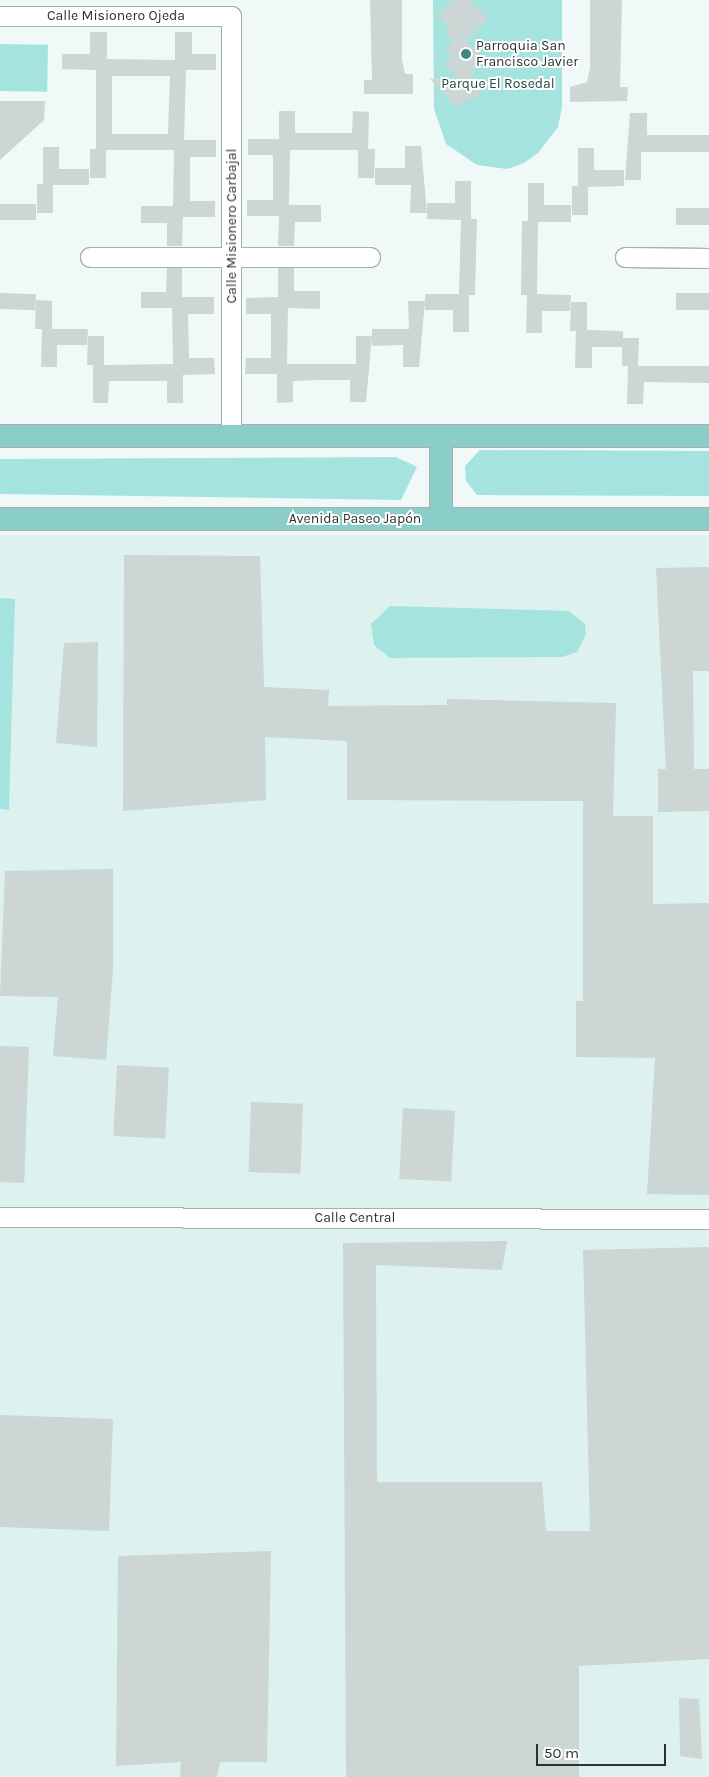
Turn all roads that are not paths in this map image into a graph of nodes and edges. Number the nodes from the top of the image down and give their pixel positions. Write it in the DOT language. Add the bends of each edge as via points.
graph roads {
  1 [pos="0,16"];
  2 [pos="231,16"];
  3 [pos="370,257"];
  4 [pos="90,258"];
  5 [pos="232,258"];
  6 [pos="625,258"];
  7 [pos="709,258"];
  8 [pos="0,436"];
  9 [pos="232,436"];
  10 [pos="441,436"];
  11 [pos="709,436"];
  12 [pos="0,519"];
  13 [pos="441,519"];
  14 [pos="709,519"];
  15 [pos="0,1218"];
  16 [pos="709,1219"];
  1 -- 2 [label="street, Calle Misionero Ojeda"];
  2 -- 5 [label="street, Calle Misionero Carbajal"];
  3 -- 5 [label="street"];
  4 -- 5 [label="street"];
  5 -- 9 [label="street, Calle Misionero Carbajal"];
  6 -- 7 [label="street"];
  8 -- 9 [label="main road"];
  9 -- 10 [label="main road"];
  10 -- 11 [label="main road"];
  10 -- 13 [label="main road"];
  12 -- 13 [label="main road, Avenida Paseo Japón"];
  13 -- 14 [label="main road, Avenida Paseo Japón"];
  15 -- 16 [label="street, Calle Central"];
}
